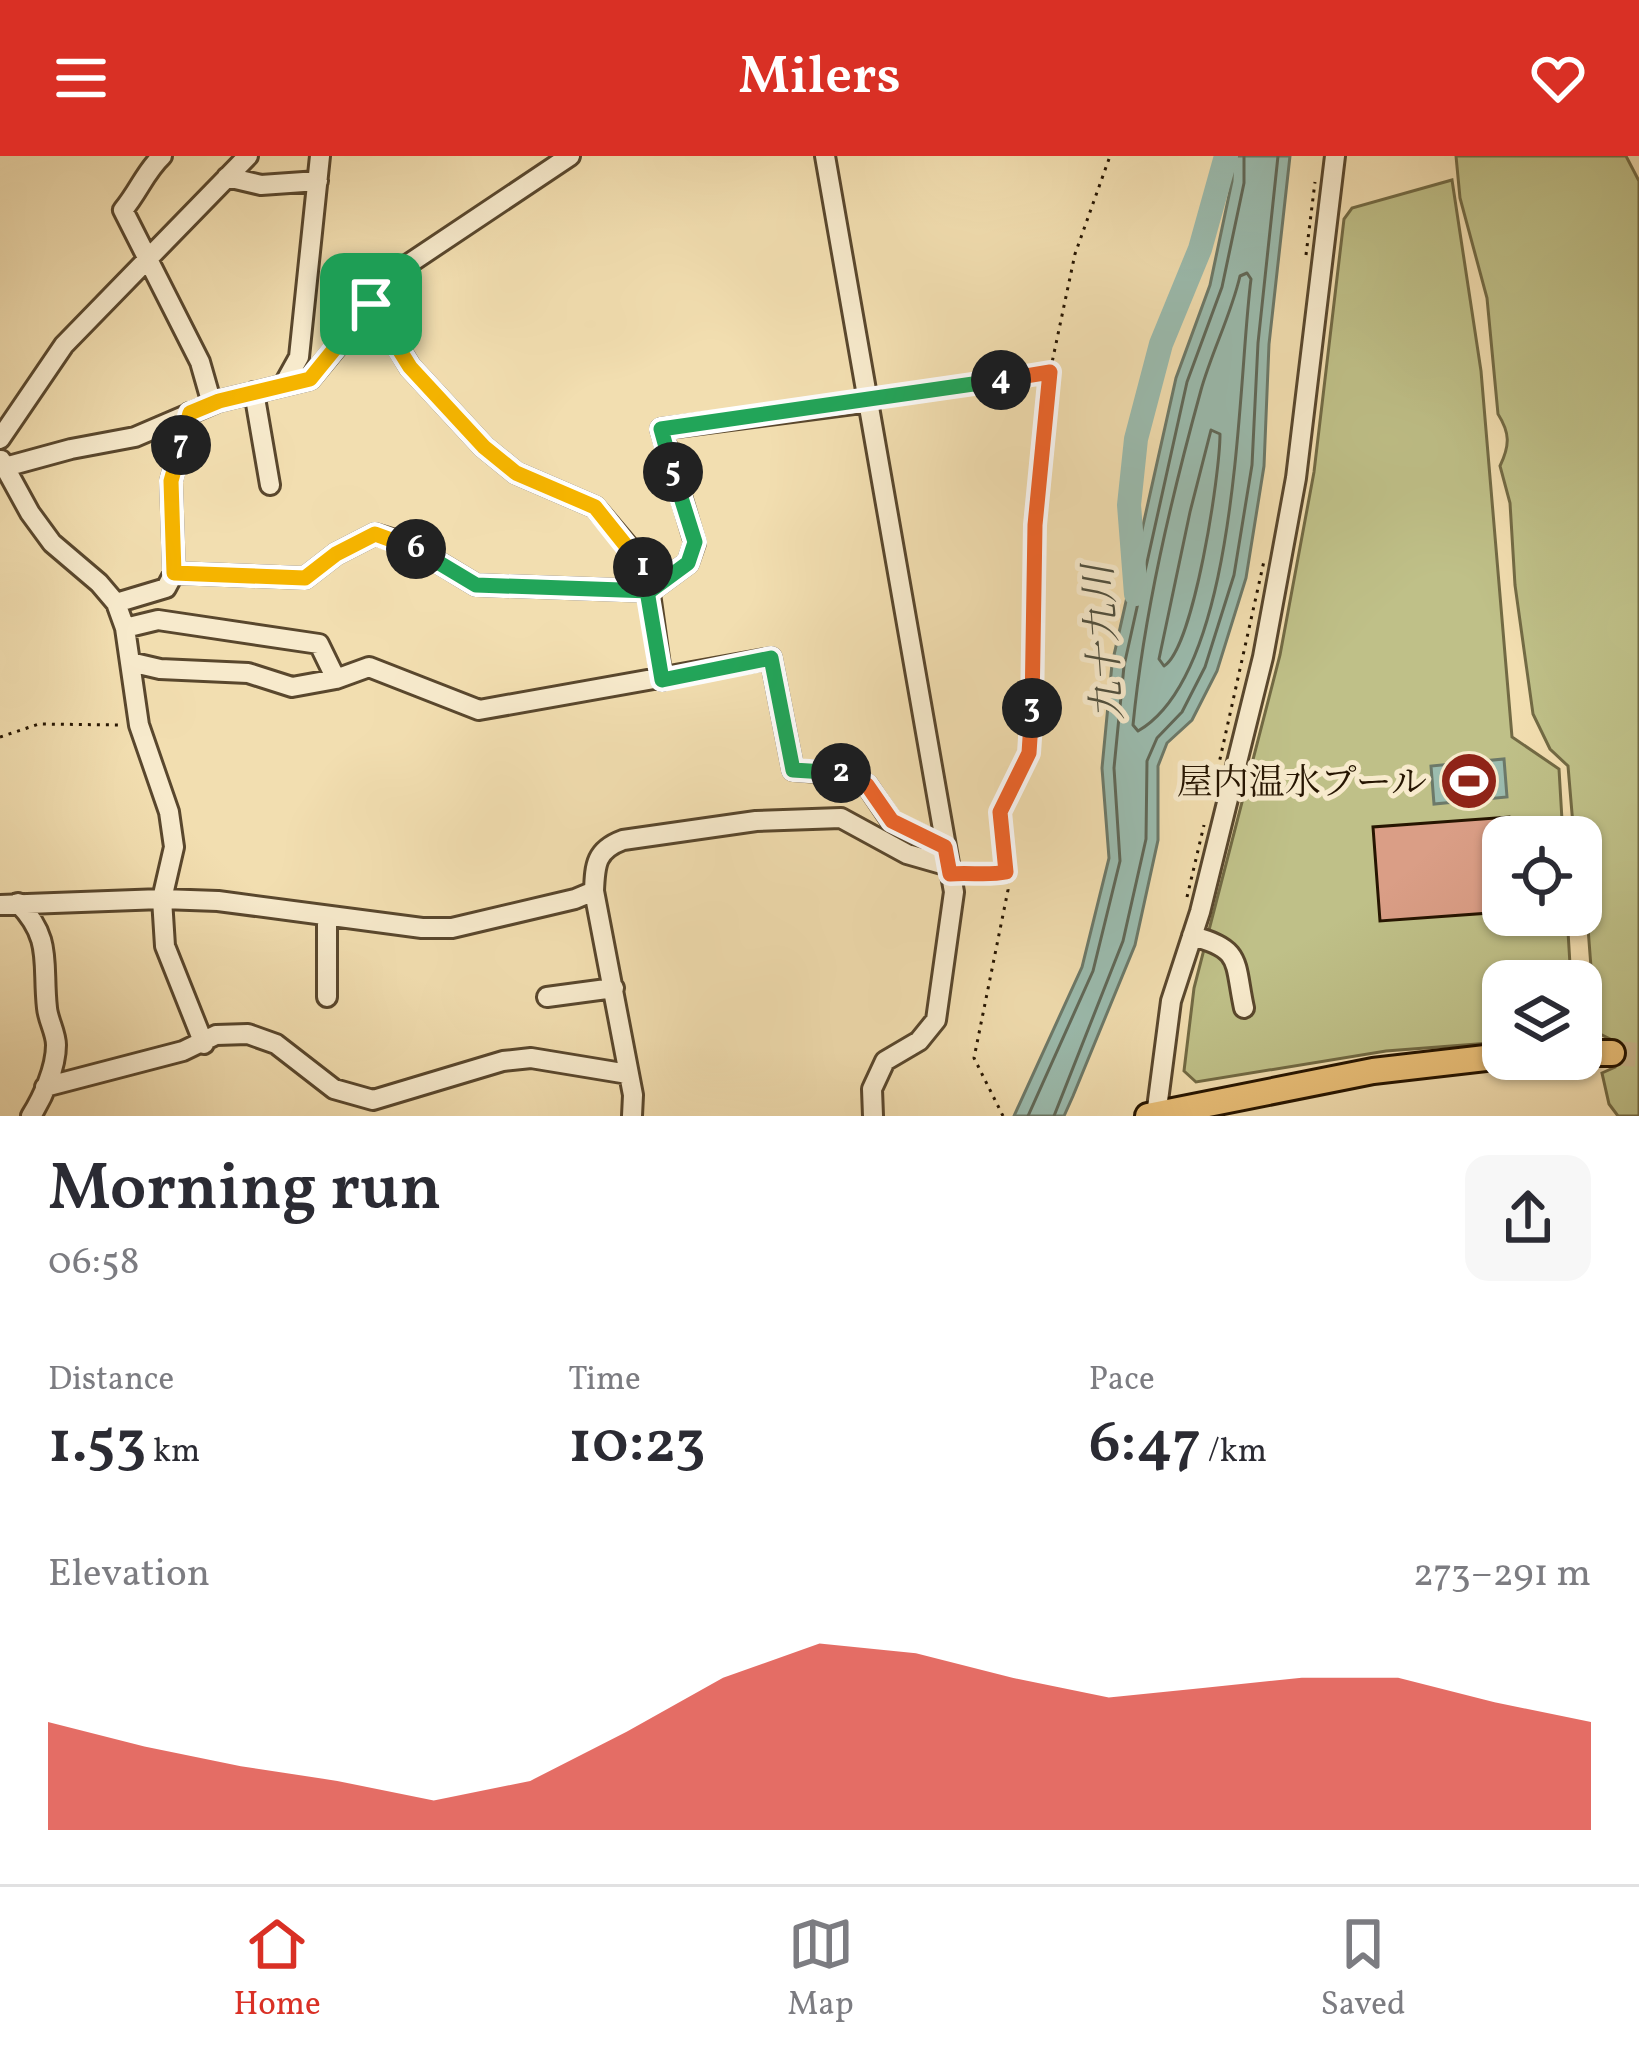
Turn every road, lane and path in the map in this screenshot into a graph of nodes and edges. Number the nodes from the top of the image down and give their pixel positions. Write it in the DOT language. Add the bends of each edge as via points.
graph roads {
  1 [pos="162,156"];
  2 [pos="248,156"];
  3 [pos="320,156"];
  4 [pos="569,156"];
  5 [pos="825,156"];
  6 [pos="1110,156"];
  7 [pos="1336,156"];
  8 [pos="227,177"];
  9 [pos="318,181"];
  10 [pos="1323,182"];
  11 [pos="1306,257"];
  12 [pos="149,258"];
  13 [pos="371,304"];
  14 [pos="1050,372"];
  15 [pos="284,384"];
  16 [pos="254,392"];
  17 [pos="869,402"];
  18 [pos="212,404"];
  19 [pos="190,413"];
  20 [pos="0,439"];
  21 [pos="3,463"];
  22 [pos="271,485"];
  23 [pos="1267,544"];
  24 [pos="174,573"];
  25 [pos="650,591"];
  26 [pos="116,603"];
  27 [pos="125,628"];
  28 [pos="130,662"];
  29 [pos="336,679"];
  30 [pos="662,680"];
  31 [pos="139,725"];
  32 [pos="0,737"];
  33 [pos="1213,789"];
  34 [pos="1208,810"];
  35 [pos="948,862"];
  36 [pos="1006,872"];
  37 [pos="594,891"];
  38 [pos="162,899"];
  39 [pos="1192,903"];
  40 [pos="9,904"];
  41 [pos="328,916"];
  42 [pos="1192,936"];
  43 [pos="614,988"];
  44 [pos="547,997"];
  45 [pos="328,998"];
  46 [pos="1244,1008"];
  47 [pos="204,1043"];
  48 [pos="1602,1053"];
  49 [pos="1612,1053"];
  50 [pos="1482,1058"];
  51 [pos="628,1075"];
  52 [pos="45,1087"];
  53 [pos="31,1116"];
  54 [pos="632,1116"];
  55 [pos="873,1116"];
  56 [pos="1003,1116"];
  57 [pos="1154,1116"];
  1 -- 12 [label="street" via="123,210"];
  2 -- 8 [label="street"];
  3 -- 9 [label="street"];
  4 -- 13 [label="street" via="401,269"];
  5 -- 17 [label="street"];
  6 -- 14 [label="path" via="1076,254"];
  7 -- 42 [label="street" via="1296,478 1263,658"];
  8 -- 9 [label="street"];
  8 -- 12 [label="street"];
  9 -- 15 [label="street" via="299,357"];
  10 -- 11 [label="path" via="1312,185"];
  12 -- 18 [label="street"];
  12 -- 20 [label="street" via="64,345"];
  13 -- 15 [label="street" via="310,379"];
  13 -- 25 [label="street" via="410,367 484,447 516,473 595,507 634,553"];
  14 -- 17 [label="path"];
  14 -- 36 [label="path" via="1035,525 1031,735 1000,812"];
  15 -- 16 [label="street"];
  16 -- 18 [label="street"];
  16 -- 22 [label="street"];
  17 -- 25 [label="street" via="661,429 695,542 688,563"];
  17 -- 35 [label="street"];
  18 -- 19 [label="street"];
  19 -- 21 [label="street" via="135,437"];
  19 -- 24 [label="street" via="171,481"];
  21 -- 26 [label="street" via="52,543"];
  23 -- 33 [label="path"];
  24 -- 25 [label="street" via="305,578 375,534 476,585"];
  24 -- 26 [label="street" via="166,588"];
  25 -- 30 [label="street"];
  26 -- 27 [label="street"];
  27 -- 28 [label="street"];
  27 -- 29 [label="street" via="158,620 319,644"];
  28 -- 29 [label="street" via="248,673 292,687"];
  28 -- 31 [label="street"];
  29 -- 30 [label="street" via="369,667 478,710"];
  30 -- 35 [label="street" via="771,658 793,770 844,774 867,785 892,821"];
  31 -- 32 [label="path" via="39,724"];
  31 -- 38 [label="street" via="174,847"];
  34 -- 39 [label="path" via="1186,898"];
  35 -- 36 [label="path" via="984,876"];
  35 -- 37 [label="street" via="907,854 841,818 756,821 607,846 596,862"];
  35 -- 55 [label="street" via="954,892 936,1020 885,1061 872,1089"];
  36 -- 56 [label="path" via="1006,909 974,1058"];
  37 -- 41 [label="street" via="452,928"];
  37 -- 43 [label="street"];
  38 -- 40 [label="street"];
  38 -- 41 [label="street"];
  38 -- 47 [label="street" via="165,946"];
  40 -- 52 [label="street" via="37,922 42,938 56,1043"];
  41 -- 45 [label="street"];
  42 -- 46 [label="street" via="1235,957"];
  42 -- 57 [label="street" via="1171,1001"];
  43 -- 44 [label="street"];
  43 -- 51 [label="street"];
  47 -- 51 [label="street" via="248,1034 276,1044 334,1090 374,1100 531,1058"];
  47 -- 52 [label="street"];
  48 -- 49 [label="main road"];
  50 -- 57 [label="main road" via="1373,1071"];
  51 -- 54 [label="street"];
  52 -- 53 [label="street"];
}
